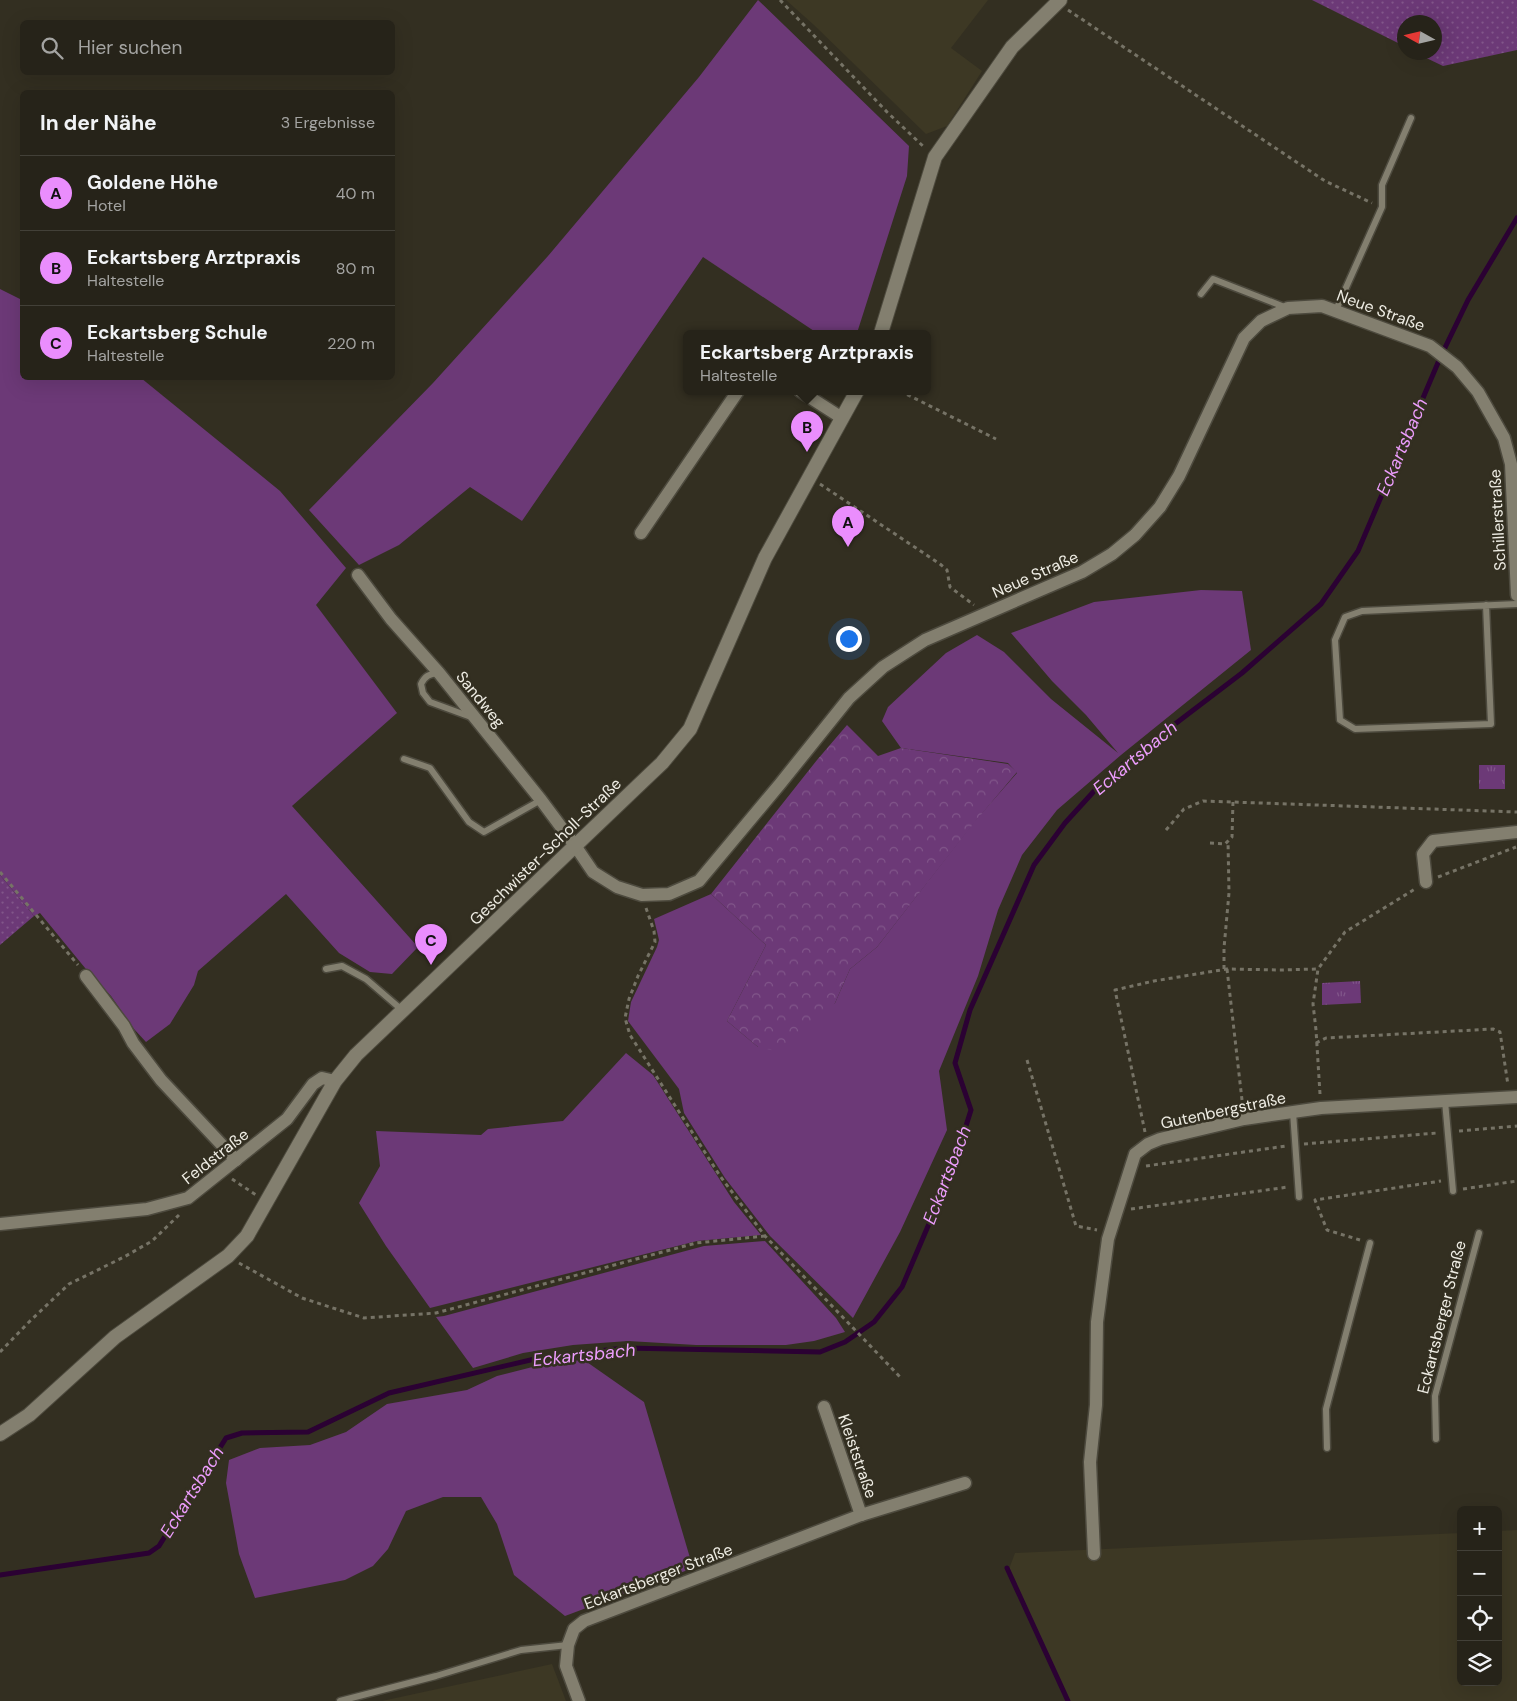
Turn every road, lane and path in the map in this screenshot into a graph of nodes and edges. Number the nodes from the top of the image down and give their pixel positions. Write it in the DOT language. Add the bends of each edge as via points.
graph roads {
  1 [pos="780,0"];
  2 [pos="1058,1"];
  3 [pos="1411,118"];
  4 [pos="935,157"];
  5 [pos="1382,207"];
  6 [pos="1202,294"];
  7 [pos="1288,308"];
  8 [pos="1336,310"];
  9 [pos="882,330"];
  10 [pos="1478,392"];
  11 [pos="735,395"];
  12 [pos="806,395"];
  13 [pos="855,395"];
  14 [pos="908,395"];
  15 [pos="842,418"];
  16 [pos="996,439"];
  17 [pos="1514,464"];
  18 [pos="809,477"];
  19 [pos="641,533"];
  20 [pos="358,575"];
  21 [pos="1517,594"];
  22 [pos="1517,604"];
  23 [pos="1486,605"];
  24 [pos="988,613"];
  25 [pos="439,673"];
  26 [pos="475,718"];
  27 [pos="404,759"];
  28 [pos="541,800"];
  29 [pos="1233,801"];
  30 [pos="1517,812"];
  31 [pos="1166,830"];
  32 [pos="1517,832"];
  33 [pos="1228,841"];
  34 [pos="1210,843"];
  35 [pos="576,846"];
  36 [pos="0,872"];
  37 [pos="1426,882"];
  38 [pos="642,895"];
  39 [pos="1345,932"];
  40 [pos="326,969"];
  41 [pos="1226,969"];
  42 [pos="1318,969"];
  43 [pos="86,976"];
  44 [pos="402,1010"];
  45 [pos="1316,1043"];
  46 [pos="1027,1060"];
  47 [pos="335,1080"];
  48 [pos="1513,1098"];
  49 [pos="1242,1100"];
  50 [pos="1445,1101"];
  51 [pos="1320,1108"];
  52 [pos="1293,1112"];
  53 [pos="1517,1126"];
  54 [pos="1448,1132"];
  55 [pos="1148,1144"];
  56 [pos="1295,1145"];
  57 [pos="236,1160"];
  58 [pos="1130,1168"];
  59 [pos="222,1171"];
  60 [pos="1452,1179"];
  61 [pos="1517,1181"];
  62 [pos="1299,1186"];
  63 [pos="1453,1191"];
  64 [pos="1299,1197"];
  65 [pos="188,1198"];
  66 [pos="267,1202"];
  67 [pos="1117,1211"];
  68 [pos="0,1224"];
  69 [pos="1110,1232"];
  70 [pos="1479,1233"];
  71 [pos="765,1236"];
  72 [pos="1370,1243"];
  73 [pos="228,1256"];
  74 [pos="0,1352"];
  75 [pos="902,1380"];
  76 [pos="824,1407"];
  77 [pos="0,1434"];
  78 [pos="1436,1439"];
  79 [pos="1327,1448"];
  80 [pos="965,1483"];
  81 [pos="861,1515"];
  82 [pos="1094,1554"];
  83 [pos="568,1645"];
  84 [pos="340,1701"];
  85 [pos="579,1701"];
  1 -- 4 [label="path" via="887,112"];
  2 -- 4 [label="street" via="1012,47"];
  2 -- 5 [label="path" via="1325,181"];
  3 -- 5 [label="lane" via="1382,185"];
  4 -- 9 [label="street"];
  5 -- 8 [label="lane"];
  6 -- 7 [label="lane" via="1213,279"];
  7 -- 8 [label="street, Neue Straße" via="1322,306"];
  7 -- 24 [label="street, Neue Straße" via="1261,320 1244,338 1179,476 1160,507 1135,535 1082,572"];
  8 -- 10 [label="street, Neue Straße" via="1430,346 1457,367"];
  10 -- 17 [label="street, Schillerstraße" via="1504,438"];
  11 -- 19 [label="street"];
  12 -- 15 [label="street"];
  13 -- 15 [label="street, Geschwister-Scholl-Straße"];
  14 -- 16 [label="path"];
  15 -- 18 [label="street, Geschwister-Scholl-Straße"];
  17 -- 21 [label="street, Schillerstraße"];
  18 -- 24 [label="path" via="940,564 947,570 950,587"];
  18 -- 35 [label="street, Geschwister-Scholl-Straße" via="765,558 690,729 662,763"];
  20 -- 25 [label="street, Sandweg"];
  22 -- 23 [label="lane"];
  23 -- 23 [label="lane" via="1362,611 1345,617 1335,640 1340,720 1355,729 1491,724"];
  24 -- 38 [label="street, Neue Straße" via="925,640 883,667 849,698 700,881 669,894"];
  25 -- 26 [label="street, Sandweg"];
  25 -- 26 [label="lane" via="429,674 421,684 430,702"];
  26 -- 28 [label="street, Sandweg"];
  27 -- 28 [label="lane" via="430,768 469,822 484,832"];
  28 -- 35 [label="street, Sandweg"];
  29 -- 30 [label="path"];
  29 -- 31 [label="path" via="1203,801 1184,809"];
  29 -- 33 [label="path" via="1232,837"];
  32 -- 37 [label="street" via="1433,841 1423,854"];
  33 -- 34 [label="path" via="1225,844"];
  33 -- 41 [label="path"];
  35 -- 38 [label="street, Neue Straße" via="592,872 617,887"];
  35 -- 44 [label="street, Geschwister-Scholl-Straße"];
  36 -- 43 [label="path"];
  38 -- 71 [label="path" via="655,942 629,1000 625,1018 630,1034 720,1176"];
  39 -- 42 [label="path"];
  40 -- 44 [label="lane" via="342,966 366,979"];
  41 -- 42 [label="path"];
  41 -- 49 [label="path"];
  41 -- 55 [label="path" via="1115,990"];
  42 -- 45 [label="path" via="1313,1004"];
  43 -- 57 [label="street" via="161,1080"];
  44 -- 47 [label="street, Geschwister-Scholl-Straße"];
  45 -- 48 [label="path" via="1326,1038 1493,1029 1500,1032"];
  45 -- 51 [label="path"];
  46 -- 69 [label="path" via="1076,1226"];
  47 -- 57 [label="street, Feldstraße" via="322,1078 313,1084 287,1119"];
  47 -- 66 [label="street, Geschwister-Scholl-Straße"];
  48 -- 50 [label="street, Gutenbergstraße"];
  50 -- 51 [label="street, Gutenbergstraße"];
  50 -- 54 [label="lane"];
  51 -- 52 [label="street, Gutenbergstraße"];
  52 -- 55 [label="street, Gutenbergstraße" via="1244,1119"];
  52 -- 56 [label="lane"];
  53 -- 54 [label="path"];
  54 -- 56 [label="path"];
  54 -- 60 [label="lane"];
  55 -- 58 [label="street, Gutenbergstraße" via="1135,1154"];
  56 -- 58 [label="path"];
  56 -- 62 [label="lane"];
  57 -- 59 [label="street, Feldstraße"];
  58 -- 67 [label="street, Gutenbergstraße"];
  59 -- 65 [label="street, Feldstraße"];
  59 -- 66 [label="path"];
  60 -- 63 [label="lane"];
  60 -- 72 [label="path" via="1316,1200 1327,1230"];
  61 -- 63 [label="path"];
  62 -- 64 [label="lane"];
  62 -- 67 [label="path"];
  65 -- 68 [label="street, Feldstraße" via="147,1209"];
  65 -- 74 [label="path" via="182,1212 152,1241 69,1284"];
  66 -- 73 [label="street, Geschwister-Scholl-Straße" via="247,1236"];
  67 -- 69 [label="street, Gutenbergstraße"];
  69 -- 82 [label="street, Gutenbergstraße" via="1097,1322 1096,1405 1090,1462"];
  70 -- 78 [label="lane, Eckartsberger Straße" via="1435,1396"];
  71 -- 73 [label="path" via="696,1243 436,1314 364,1318 302,1298"];
  71 -- 75 [label="path"];
  72 -- 79 [label="lane" via="1326,1409"];
  73 -- 77 [label="street, Geschwister-Scholl-Straße" via="115,1337 29,1415"];
  76 -- 81 [label="street, Kleiststraße"];
  80 -- 81 [label="street, Eckartsberger Straße"];
  81 -- 83 [label="street, Eckartsberger Straße" via="584,1621 574,1630"];
  83 -- 84 [label="lane" via="521,1650"];
  83 -- 85 [label="street" via="566,1666"];
}
